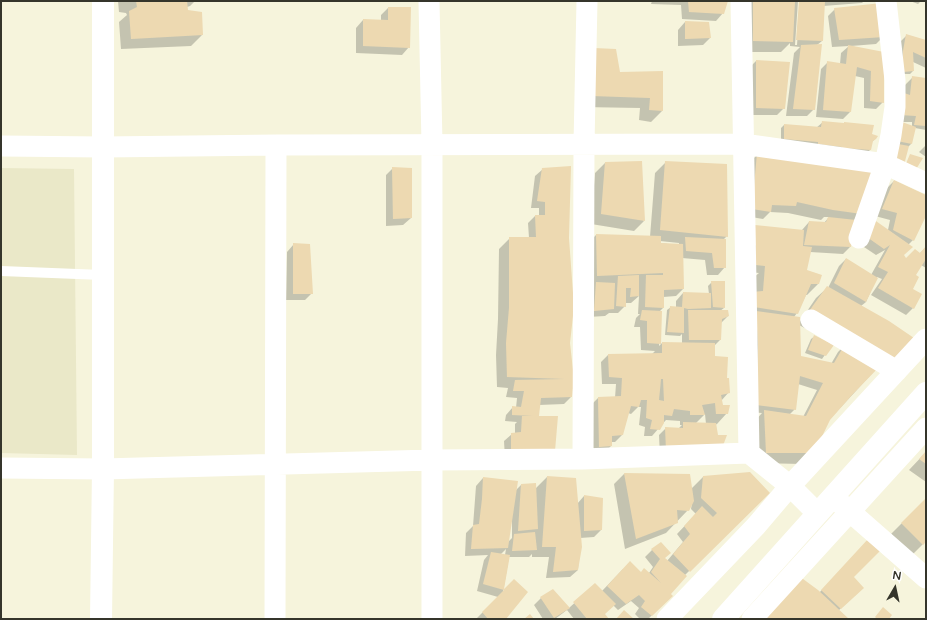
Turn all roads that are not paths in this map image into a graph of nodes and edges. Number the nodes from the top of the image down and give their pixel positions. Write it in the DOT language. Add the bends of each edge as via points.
graph roads {
  1 [pos="103,1"];
  2 [pos="429,1"];
  3 [pos="587,1"];
  4 [pos="741,1"];
  5 [pos="886,1"];
  6 [pos="432,144"];
  7 [pos="584,144"];
  8 [pos="743,144"];
  9 [pos="276,145"];
  10 [pos="1,146"];
  11 [pos="103,147"];
  12 [pos="885,164"];
  13 [pos="926,183"];
  14 [pos="859,238"];
  15 [pos="1,271"];
  16 [pos="103,275"];
  17 [pos="811,320"];
  18 [pos="926,338"];
  19 [pos="897,370"];
  20 [pos="926,393"];
  21 [pos="926,428"];
  22 [pos="749,453"];
  23 [pos="583,459"];
  24 [pos="432,460"];
  25 [pos="275,465"];
  26 [pos="1,468"];
  27 [pos="103,469"];
  28 [pos="790,486"];
  29 [pos="832,496"];
  30 [pos="851,511"];
  31 [pos="817,514"];
  32 [pos="926,578"];
  33 [pos="101,619"];
  34 [pos="275,619"];
  35 [pos="432,619"];
  36 [pos="667,619"];
  37 [pos="723,619"];
  38 [pos="752,619"];
  1 -- 11 [label="street"];
  2 -- 6 [label="street"];
  3 -- 7 [label="street"];
  4 -- 8 [label="street"];
  5 -- 12 [label="street" via="896,80 895,107"];
  6 -- 7 [label="street"];
  6 -- 9 [label="street"];
  6 -- 24 [label="street"];
  7 -- 8 [label="street"];
  7 -- 23 [label="street"];
  8 -- 12 [label="street"];
  8 -- 22 [label="street"];
  9 -- 11 [label="street"];
  9 -- 25 [label="street"];
  10 -- 11 [label="street"];
  11 -- 16 [label="street"];
  12 -- 13 [label="street"];
  12 -- 14 [label="street"];
  15 -- 16 [label="lane"];
  16 -- 27 [label="street"];
  17 -- 19 [label="street"];
  18 -- 19 [label="street"];
  19 -- 28 [label="street"];
  20 -- 29 [label="street"];
  21 -- 30 [label="street"];
  22 -- 23 [label="street"];
  22 -- 28 [label="street"];
  23 -- 24 [label="street"];
  24 -- 25 [label="street"];
  24 -- 35 [label="street"];
  25 -- 27 [label="street"];
  25 -- 34 [label="street"];
  26 -- 27 [label="street"];
  27 -- 33 [label="street"];
  28 -- 31 [label="street"];
  28 -- 36 [label="street" via="756,526"];
  29 -- 30 [label="street"];
  29 -- 31 [label="street"];
  30 -- 32 [label="street"];
  30 -- 38 [label="street"];
  31 -- 37 [label="street"];
}
